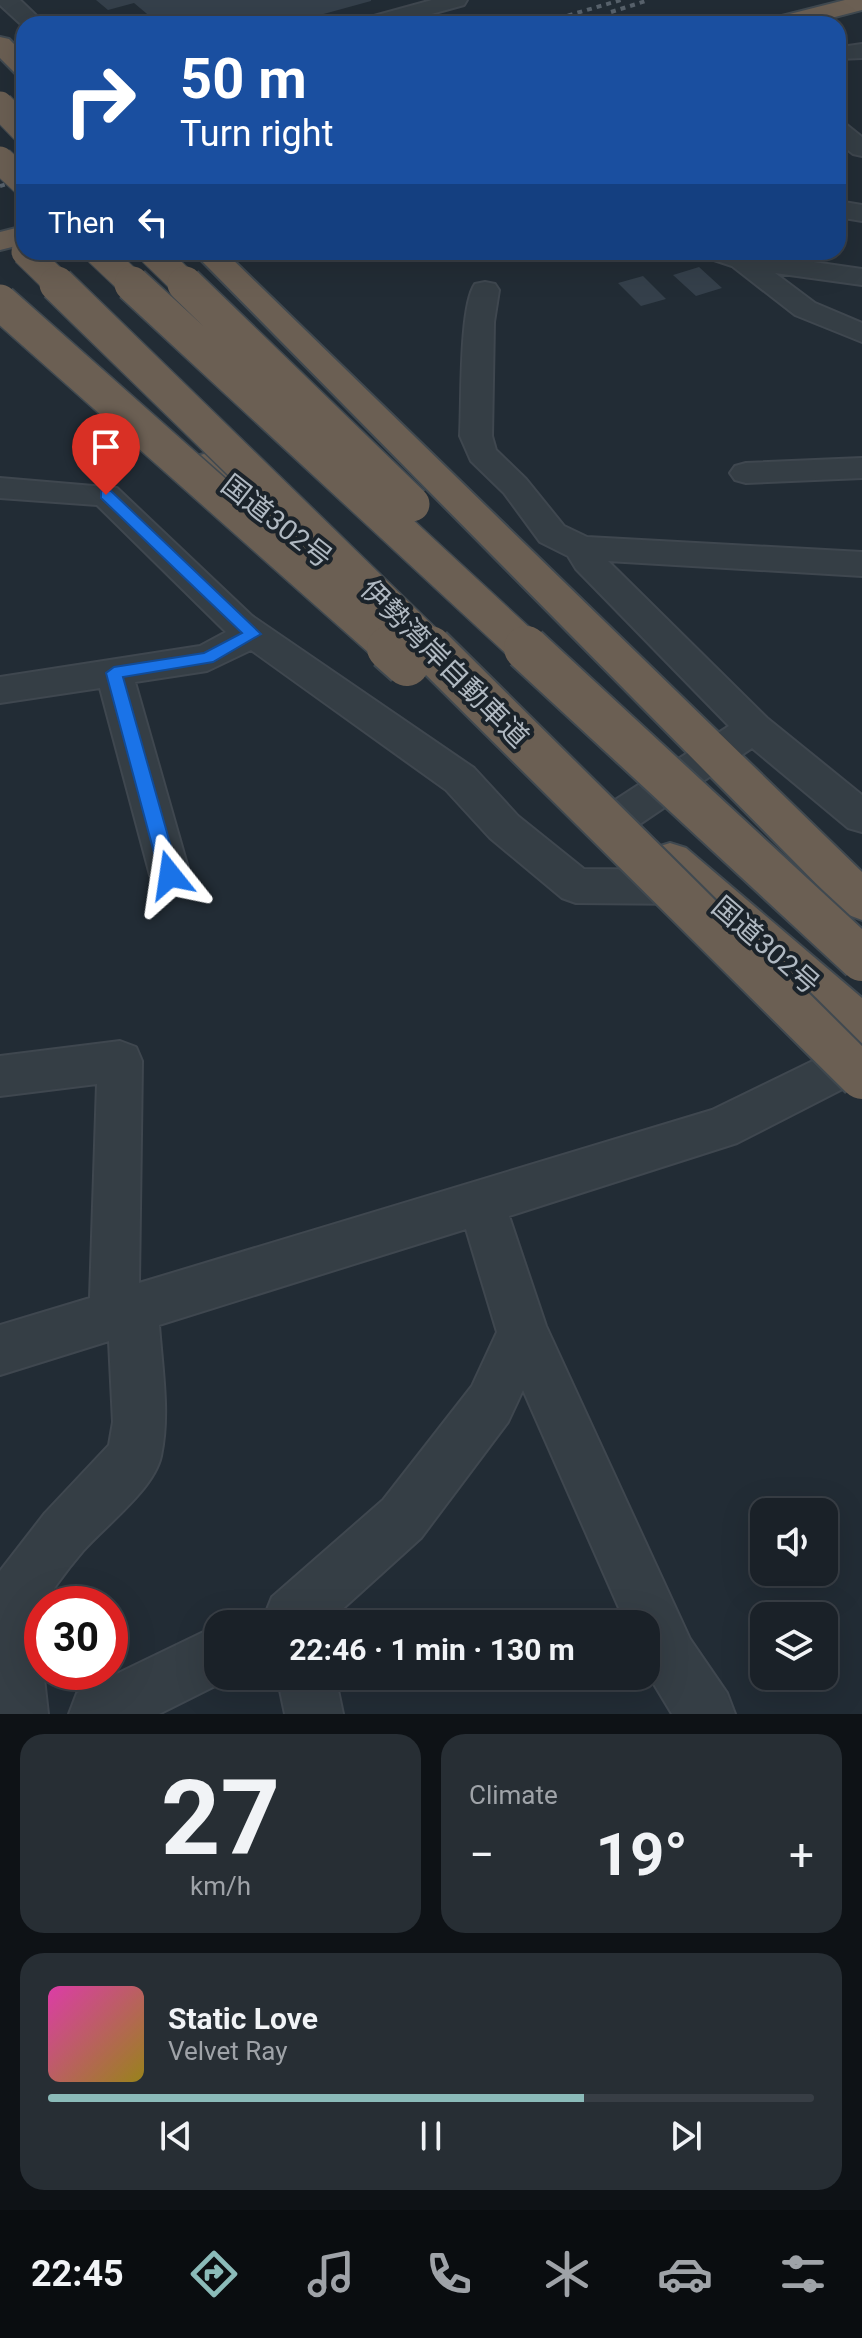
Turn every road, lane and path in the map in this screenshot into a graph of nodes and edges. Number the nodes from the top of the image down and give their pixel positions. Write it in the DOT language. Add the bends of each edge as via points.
graph roads {
  1 [pos="7,0"];
  2 [pos="456,0"];
  3 [pos="862,3"];
  4 [pos="25,16"];
  5 [pos="399,16"];
  6 [pos="813,16"];
  7 [pos="0,44"];
  8 [pos="16,60"];
  9 [pos="0,105"];
  10 [pos="16,122"];
  11 [pos="846,136"];
  12 [pos="862,149"];
  13 [pos="0,160"];
  14 [pos="16,175"];
  15 [pos="0,227"];
  16 [pos="16,244"];
  17 [pos="32,260"];
  18 [pos="107,260"];
  19 [pos="160,260"];
  20 [pos="216,260"];
  21 [pos="736,260"];
  22 [pos="755,260"];
  23 [pos="862,277"];
  24 [pos="485,290"];
  25 [pos="0,302"];
  26 [pos="0,320"];
  27 [pos="862,333"];
  28 [pos="862,468"];
  29 [pos="746,473"];
  30 [pos="0,488"];
  31 [pos="581,548"];
  32 [pos="862,564"];
  33 [pos="253,634"];
  34 [pos="114,673"];
  35 [pos="0,690"];
  36 [pos="754,728"];
  37 [pos="716,754"];
  38 [pos="620,817"];
  39 [pos="862,817"];
  40 [pos="170,875"];
  41 [pos="700,887"];
  42 [pos="862,901"];
  43 [pos="862,947"];
  44 [pos="862,959"];
  45 [pos="858,1055"];
  46 [pos="0,1076"];
  47 [pos="481,1203"];
  48 [pos="124,1314"];
  49 [pos="523,1333"];
  50 [pos="0,1350"];
  51 [pos="301,1610"];
  52 [pos="204,1661"];
  53 [pos="309,1690"];
  54 [pos="19,1714"];
  55 [pos="98,1714"];
  56 [pos="314,1714"];
  57 [pos="706,1714"];
  1 -- 4 [label="street"];
  2 -- 5 [label="street"];
  3 -- 6 [label="highway"];
  7 -- 8 [label="highway"];
  9 -- 10 [label="highway, bridge"];
  11 -- 12 [label="street"];
  13 -- 14 [label="highway, bridge"];
  15 -- 16 [label="highway, 伊勢湾岸自動車道"];
  17 -- 45 [label="highway, 伊勢湾岸自動車道, bridge"];
  18 -- 44 [label="highway, bridge"];
  19 -- 43 [label="highway, bridge"];
  20 -- 37 [label="highway"];
  21 -- 27 [label="street" via="805,309"];
  22 -- 23 [label="street"];
  24 -- 31 [label="street" via="476,436 482,454 552,534"];
  25 -- 45 [label="highway, bridge" via="528,772"];
  26 -- 38 [label="highway, 国道302号, bridge" via="146,420 461,665"];
  28 -- 29 [label="street"];
  30 -- 33 [label="street" via="106,495"];
  31 -- 32 [label="street"];
  31 -- 36 [label="street"];
  33 -- 34 [label="street" via="207,658"];
  33 -- 41 [label="street" via="460,779 504,827 576,886"];
  34 -- 35 [label="street"];
  34 -- 40 [label="street"];
  36 -- 37 [label="street"];
  36 -- 39 [label="street"];
  37 -- 38 [label="street"];
  37 -- 42 [label="highway"];
  38 -- 41 [label="highway, 国道302号"];
  41 -- 45 [label="highway, 国道302号"];
  45 -- 47 [label="street" via="721,1128"];
  46 -- 48 [label="street" via="120,1061"];
  47 -- 48 [label="street"];
  47 -- 49 [label="street"];
  48 -- 50 [label="street"];
  48 -- 54 [label="street" via="139,1422 134,1458 64,1532 8,1611"];
  49 -- 51 [label="street" via="490,1404 402,1519"];
  49 -- 57 [label="street" via="670,1659"];
  52 -- 55 [label="street"];
  53 -- 56 [label="street"];
}
